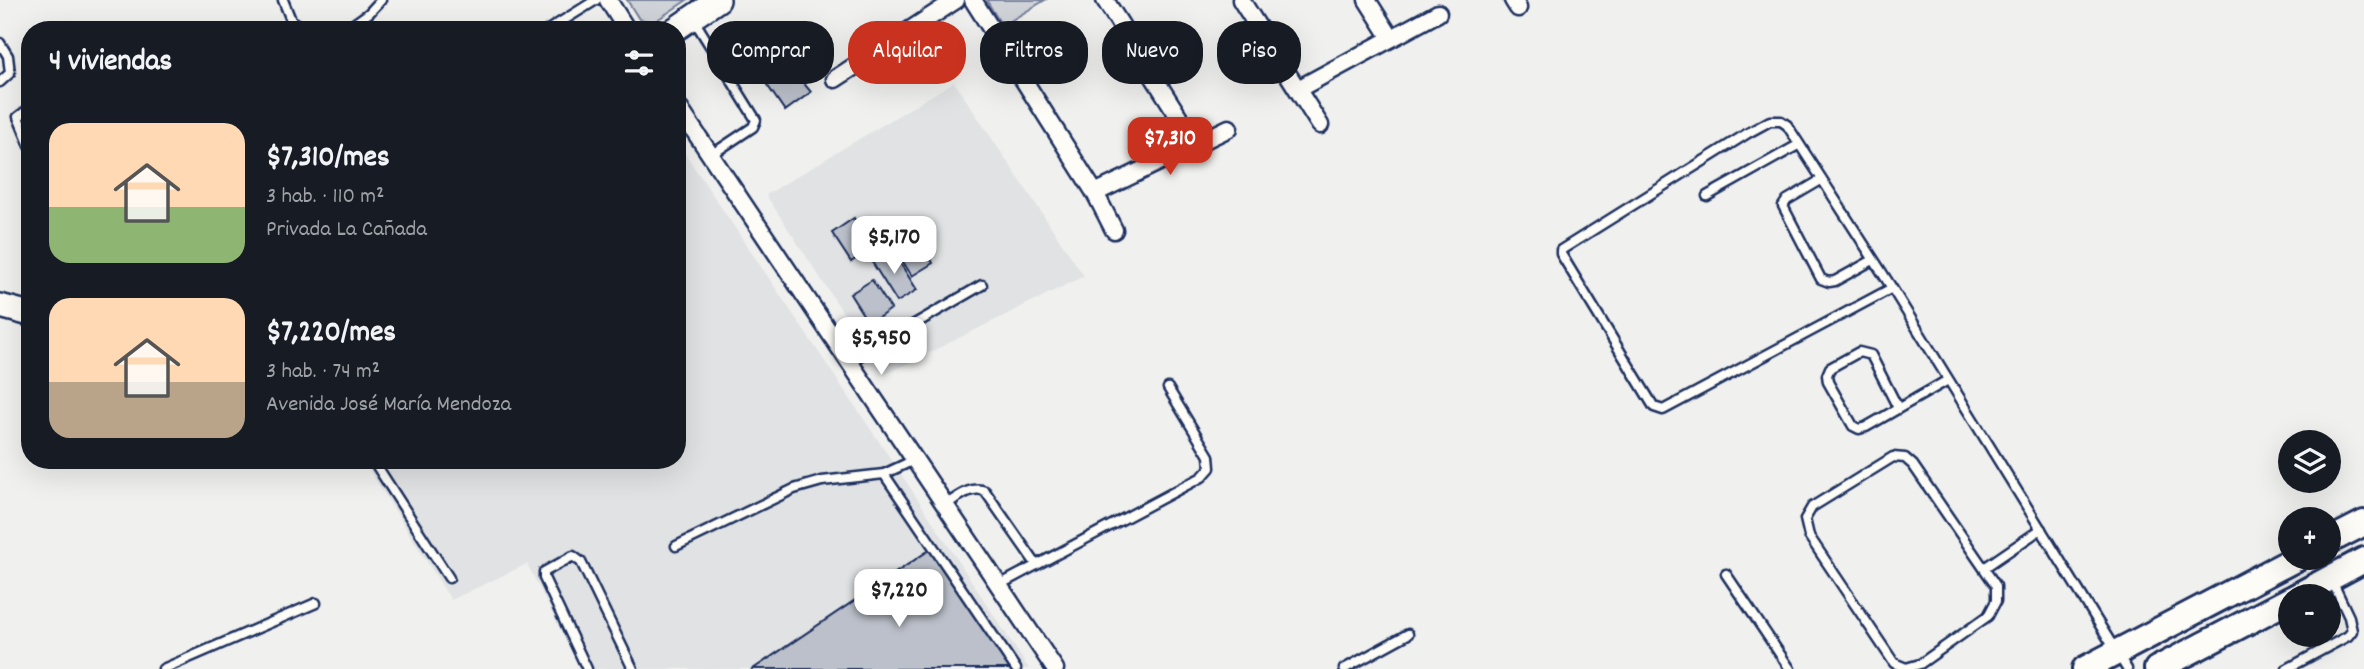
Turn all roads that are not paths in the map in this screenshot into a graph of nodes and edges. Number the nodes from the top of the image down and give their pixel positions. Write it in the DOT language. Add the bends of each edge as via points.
graph roads {
  1 [pos="283,0"];
  2 [pos="381,0"];
  3 [pos="596,0"];
  4 [pos="608,0"];
  5 [pos="718,0"];
  6 [pos="956,0"];
  7 [pos="973,0"];
  8 [pos="1105,0"];
  9 [pos="1241,0"];
  10 [pos="1367,0"];
  11 [pos="1438,13"];
  12 [pos="292,21"];
  13 [pos="358,21"];
  14 [pos="562,21"];
  15 [pos="622,21"];
  16 [pos="686,22"];
  17 [pos="686,28"];
  18 [pos="1391,38"];
  19 [pos="0,43"];
  20 [pos="835,79"];
  21 [pos="0,82"];
  22 [pos="1298,89"];
  23 [pos="686,118"];
  24 [pos="1320,125"];
  25 [pos="1229,128"];
  26 [pos="1196,144"];
  27 [pos="1798,145"];
  28 [pos="711,155"];
  29 [pos="1821,180"];
  30 [pos="1095,192"];
  31 [pos="1707,196"];
  32 [pos="1114,230"];
  33 [pos="1873,260"];
  34 [pos="982,285"];
  35 [pos="1892,288"];
  36 [pos="0,306"];
  37 [pos="21,312"];
  38 [pos="849,362"];
  39 [pos="1948,380"];
  40 [pos="1168,388"];
  41 [pos="1898,408"];
  42 [pos="914,460"];
  43 [pos="379,469"];
  44 [pos="884,474"];
  45 [pos="944,505"];
  46 [pos="2364,523"];
  47 [pos="2041,529"];
  48 [pos="2341,535"];
  49 [pos="676,546"];
  50 [pos="2364,560"];
  51 [pos="1036,564"];
  52 [pos="1984,568"];
  53 [pos="2278,569"];
  54 [pos="1726,574"];
  55 [pos="449,578"];
  56 [pos="2331,578"];
  57 [pos="2320,584"];
  58 [pos="999,586"];
  59 [pos="316,603"];
  60 [pos="2278,606"];
  61 [pos="1408,634"];
  62 [pos="2122,661"];
  63 [pos="2088,668"];
  64 [pos="163,669"];
  65 [pos="587,669"];
  66 [pos="633,669"];
  67 [pos="1016,669"];
  68 [pos="1055,669"];
  69 [pos="1344,669"];
  70 [pos="1790,669"];
  71 [pos="2157,669"];
  72 [pos="2287,669"];
  1 -- 12 [label="lane"];
  2 -- 13 [label="lane"];
  3 -- 14 [label="lane"];
  4 -- 15 [label="street"];
  5 -- 16 [label="street"];
  6 -- 20 [label="street"];
  7 -- 30 [label="street"];
  8 -- 26 [label="street"];
  9 -- 22 [label="street"];
  10 -- 18 [label="street"];
  11 -- 18 [label="street"];
  17 -- 28 [label="lane" via="756,120 753,127"];
  18 -- 22 [label="street"];
  19 -- 21 [label="lane" via="10,73"];
  22 -- 24 [label="street"];
  23 -- 28 [label="street"];
  25 -- 26 [label="street"];
  26 -- 30 [label="street"];
  27 -- 29 [label="lane"];
  27 -- 31 [label="lane"];
  27 -- 35 [label="lane" via="1787,125 1770,121 1561,250 1654,407 1663,410"];
  28 -- 38 [label="street"];
  29 -- 33 [label="lane"];
  29 -- 33 [label="lane" via="1783,206 1821,279 1835,281"];
  30 -- 32 [label="street"];
  33 -- 35 [label="lane"];
  34 -- 38 [label="lane"];
  35 -- 39 [label="lane"];
  36 -- 37 [label="street"];
  38 -- 42 [label="street"];
  39 -- 41 [label="lane"];
  39 -- 47 [label="lane"];
  40 -- 51 [label="lane" via="1209,456 1210,468 1202,477"];
  41 -- 41 [label="lane" via="1871,355 1858,352 1830,368 1828,382 1853,426 1866,427"];
  42 -- 44 [label="lane"];
  42 -- 45 [label="street"];
  43 -- 55 [label="lane"];
  44 -- 49 [label="lane" via="794,489"];
  44 -- 67 [label="lane"];
  45 -- 51 [label="lane" via="972,490 985,491"];
  45 -- 58 [label="street"];
  46 -- 48 [label="main road"];
  47 -- 52 [label="lane"];
  47 -- 62 [label="lane"];
  50 -- 56 [label="main road"];
  51 -- 58 [label="lane"];
  52 -- 52 [label="lane" via="1996,586 1989,616 1920,664 1906,668 1894,663 1809,536 1805,519 1812,508 1893,457 1905,458"];
  53 -- 62 [label="main road"];
  54 -- 70 [label="lane"];
  56 -- 57 [label="main road"];
  56 -- 72 [label="lane" via="2352,631"];
  58 -- 68 [label="street"];
  59 -- 64 [label="lane"];
  60 -- 71 [label="main road"];
  61 -- 69 [label="lane"];
  62 -- 63 [label="main road"];
  65 -- 66 [label="lane" via="544,578 544,572 573,556 581,562"];
}
